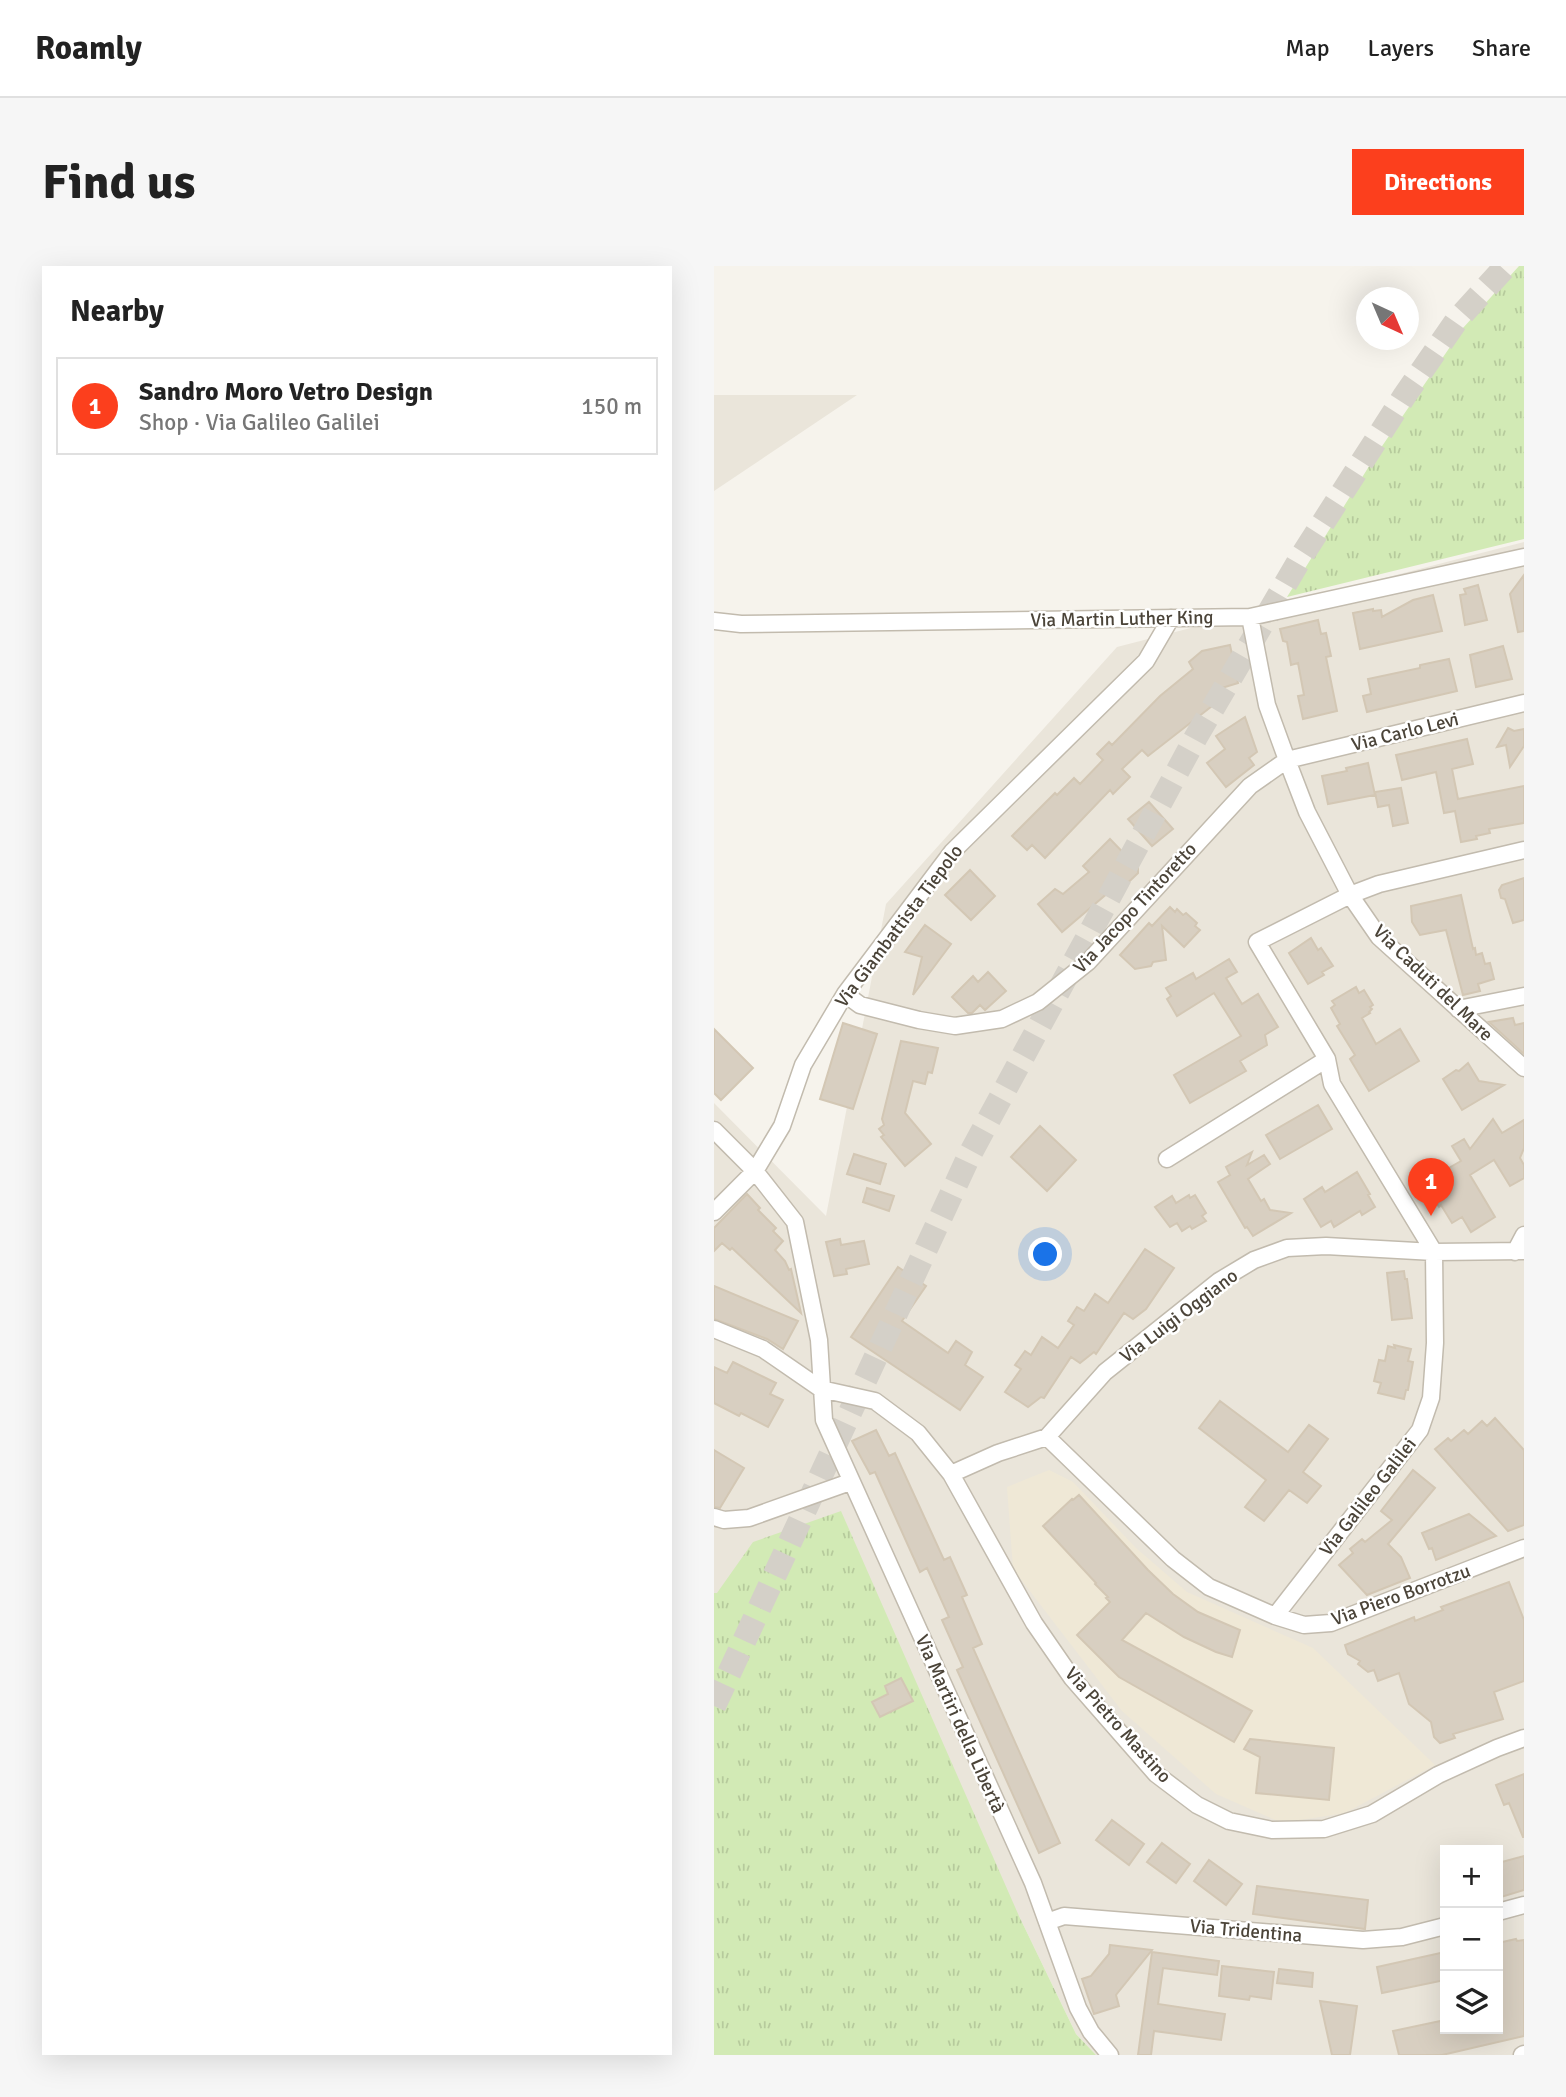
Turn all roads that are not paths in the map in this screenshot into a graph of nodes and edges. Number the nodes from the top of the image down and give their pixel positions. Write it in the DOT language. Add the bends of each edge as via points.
graph roads {
  1 [pos="1524,557"];
  2 [pos="1250,617"];
  3 [pos="1171,618"];
  4 [pos="714,621"];
  5 [pos="1524,703"];
  6 [pos="1287,760"];
  7 [pos="1524,850"];
  8 [pos="1350,895"];
  9 [pos="845,994"];
  10 [pos="1524,996"];
  11 [pos="1458,1009"];
  12 [pos="1327,1059"];
  13 [pos="1524,1068"];
  14 [pos="714,1130"];
  15 [pos="1167,1159"];
  16 [pos="755,1171"];
  17 [pos="714,1212"];
  18 [pos="1524,1235"];
  19 [pos="1520,1251"];
  20 [pos="1434,1252"];
  21 [pos="714,1329"];
  22 [pos="821,1389"];
  23 [pos="1046,1437"];
  24 [pos="951,1474"];
  25 [pos="850,1482"];
  26 [pos="714,1517"];
  27 [pos="1524,1548"];
  28 [pos="1275,1616"];
  29 [pos="1524,1738"];
  30 [pos="1524,1905"];
  31 [pos="1503,1911"];
  32 [pos="1047,1922"];
  33 [pos="1440,1927"];
  34 [pos="1110,2055"];
  1 -- 2 [label="street, Via Martin Luther King"];
  2 -- 3 [label="street, Via Martin Luther King"];
  2 -- 6 [label="street, Via Caduti del Mare" via="1268,705"];
  3 -- 4 [label="street, Via Martin Luther King"];
  3 -- 9 [label="street, Via Giambattista Tiepolo" via="1146,661 952,852"];
  5 -- 6 [label="street, Via Carlo Levi"];
  6 -- 8 [label="street, Via Caduti del Mare" via="1307,812"];
  6 -- 9 [label="street, Via Jacopo Tintoretto" via="1250,786 1088,962 1038,1002 1002,1019 955,1026 860,1004"];
  7 -- 8 [label="street"];
  8 -- 11 [label="street, Via Caduti del Mare" via="1379,937"];
  8 -- 12 [label="street" via="1257,942"];
  9 -- 16 [label="street, Via Giambattista Tiepolo" via="803,1066 782,1126"];
  10 -- 11 [label="street"];
  11 -- 13 [label="street, Via Caduti del Mare"];
  12 -- 15 [label="street"];
  12 -- 20 [label="street" via="1332,1084"];
  14 -- 16 [label="street, Via Martiri della Libertà"];
  16 -- 17 [label="street, Via Giambattista Tiepolo"];
  16 -- 22 [label="street, Via Martiri della Libertà" via="795,1222 819,1340"];
  18 -- 19 [label="street"];
  19 -- 20 [label="street, Via Luigi Oggiano"];
  20 -- 23 [label="street, Via Luigi Oggiano" via="1326,1246 1287,1248 1254,1260 1219,1281 1105,1372"];
  20 -- 28 [label="street, Via Galileo Galilei" via="1435,1343 1430,1398 1420,1430"];
  21 -- 22 [label="street" via="763,1349"];
  22 -- 24 [label="street, Via Pietro Mastino" via="875,1401 918,1433"];
  22 -- 25 [label="street, Via Martiri della Libertà" via="824,1420"];
  23 -- 24 [label="street, Via Luigi Oggiano"];
  23 -- 28 [label="street, Via Piero Borrotzu" via="1173,1559 1209,1587"];
  24 -- 29 [label="street, Via Pietro Mastino" via="1034,1623 1072,1678 1156,1774 1197,1805 1230,1821 1272,1830 1324,1829 1372,1814 1438,1775"];
  25 -- 26 [label="street" via="750,1518"];
  25 -- 32 [label="street, Via Martiri della Libertà"];
  27 -- 28 [label="street, Via Piero Borrotzu" via="1331,1623 1304,1625"];
  30 -- 31 [label="street"];
  32 -- 33 [label="street, Via Tridentina" via="1064,1916 1363,1940"];
  32 -- 34 [label="street, Via Martiri della Libertà" via="1078,2008"];
}
